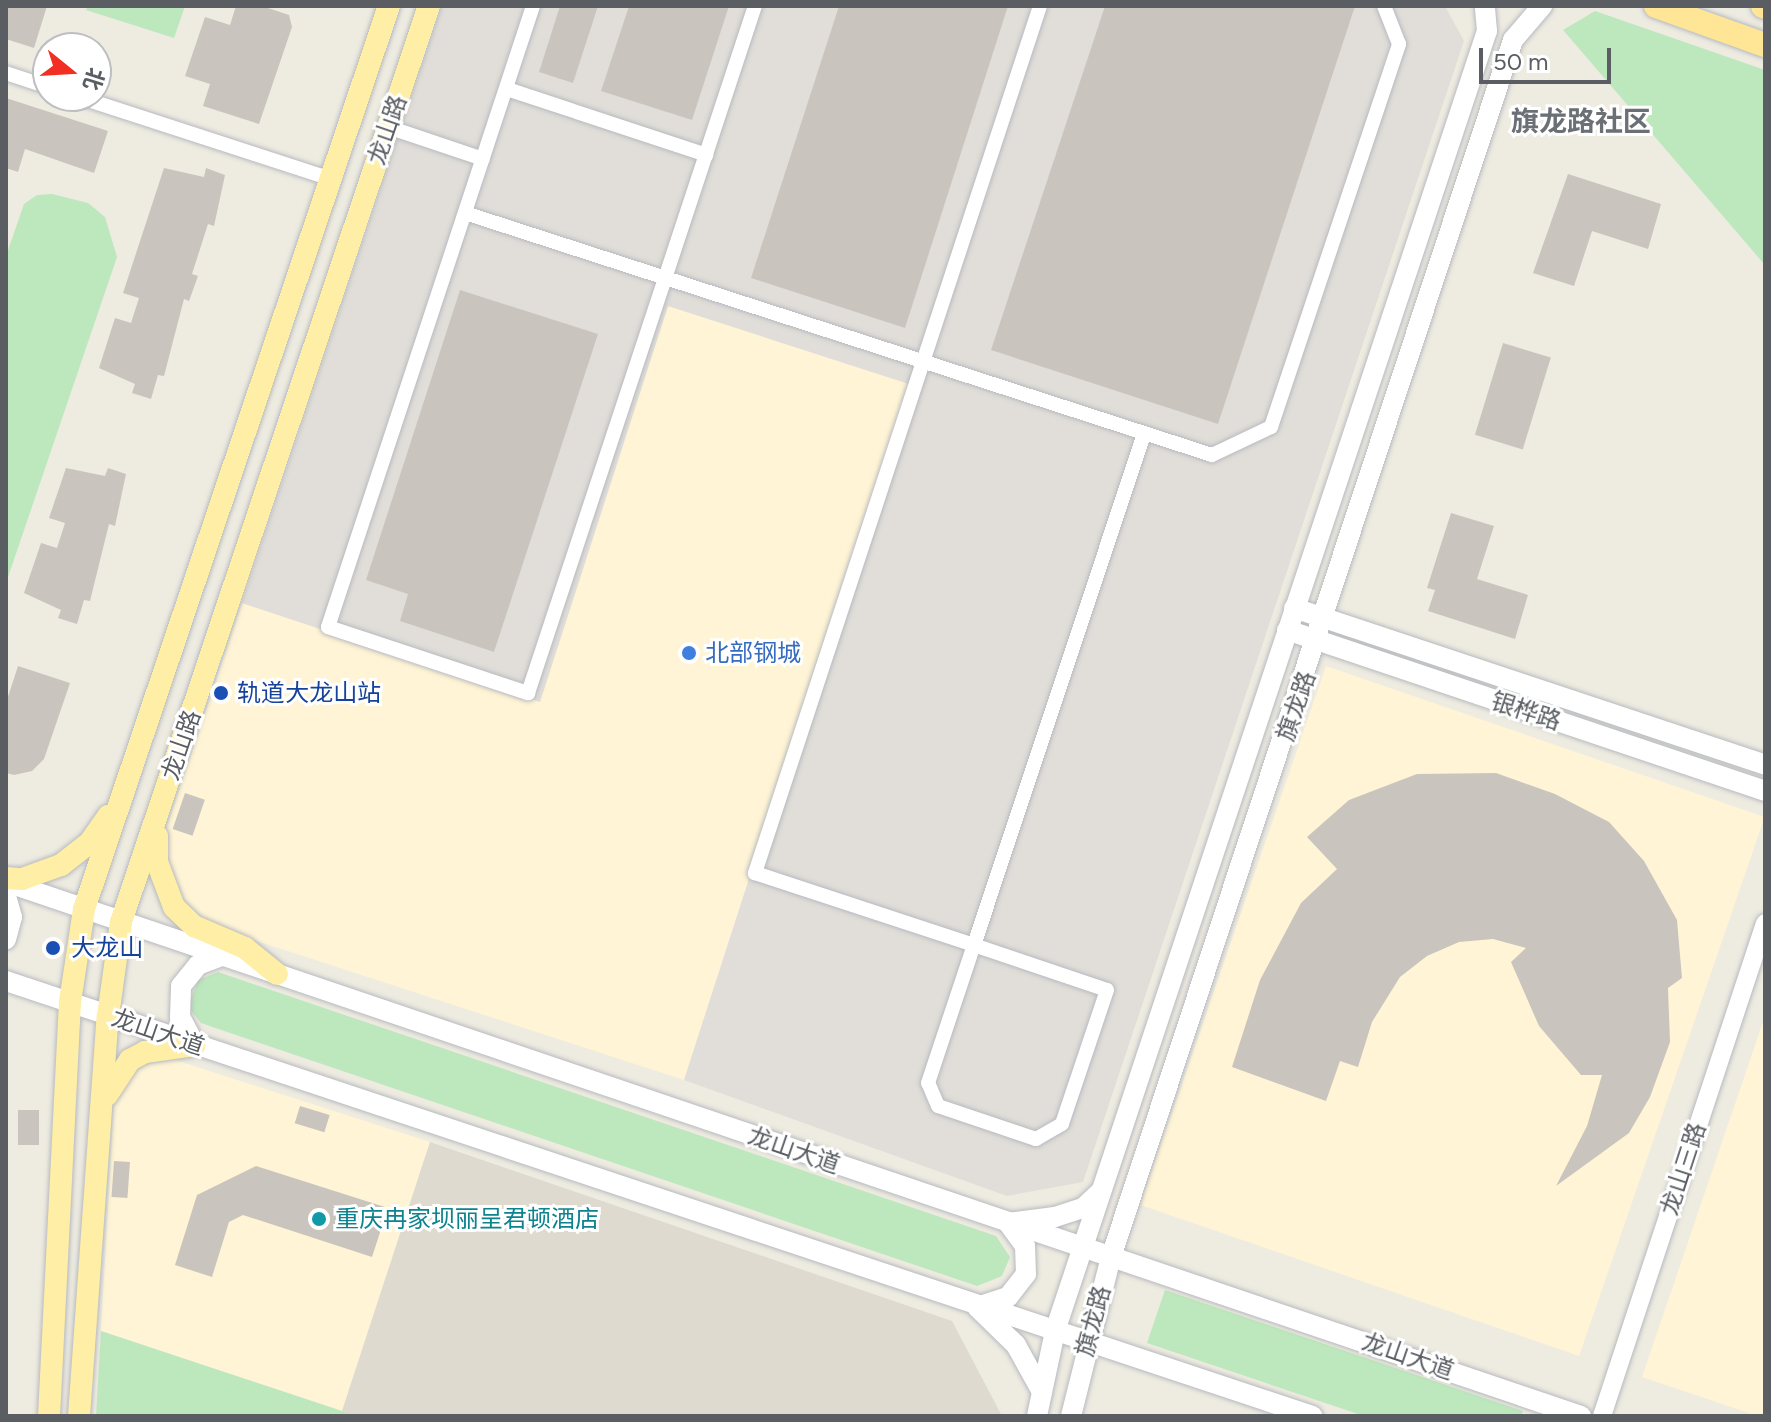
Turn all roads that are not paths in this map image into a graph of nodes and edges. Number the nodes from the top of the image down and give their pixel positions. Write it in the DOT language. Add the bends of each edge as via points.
graph roads {
  1 [pos="389,6"];
  2 [pos="429,6"];
  3 [pos="533,6"];
  4 [pos="755,6"];
  5 [pos="1040,6"];
  6 [pos="1384,6"];
  7 [pos="1485,6"];
  8 [pos="1542,6"];
  9 [pos="1637,6"];
  10 [pos="1656,6"];
  11 [pos="1680,14"];
  12 [pos="1765,45"];
  13 [pos="6,73"];
  14 [pos="32,82"];
  15 [pos="507,89"];
  16 [pos="112,108"];
  17 [pos="388,127"];
  18 [pos="706,155"];
  19 [pos="483,159"];
  20 [pos="331,179"];
  21 [pos="465,213"];
  22 [pos="665,278"];
  23 [pos="924,360"];
  24 [pos="1144,434"];
  25 [pos="1294,608"];
  26 [pos="1325,618"];
  27 [pos="1287,630"];
  28 [pos="1317,641"];
  29 [pos="1765,765"];
  30 [pos="126,784"];
  31 [pos="1765,791"];
  32 [pos="159,809"];
  33 [pos="6,880"];
  34 [pos="6,896"];
  35 [pos="84,909"];
  36 [pos="121,922"];
  37 [pos="1765,923"];
  38 [pos="6,939"];
  39 [pos="974,945"];
  40 [pos="222,956"];
  41 [pos="277,974"];
  42 [pos="6,981"];
  43 [pos="70,1002"];
  44 [pos="108,1016"];
  45 [pos="195,1045"];
  46 [pos="102,1112"];
  47 [pos="1103,1189"];
  48 [pos="1008,1223"];
  49 [pos="1083,1248"];
  50 [pos="1111,1257"];
  51 [pos="977,1307"];
  52 [pos="1055,1331"];
  53 [pos="1086,1341"];
  54 [pos="1042,1392"];
  55 [pos="49,1416"];
  56 [pos="79,1416"];
  57 [pos="1037,1416"];
  58 [pos="1071,1416"];
  59 [pos="1312,1416"];
  60 [pos="1581,1416"];
  61 [pos="1602,1416"];
  1 -- 20 [label="main road, 龙山路"];
  2 -- 17 [label="main road, 龙山路"];
  3 -- 15 [label="street"];
  4 -- 18 [label="street"];
  5 -- 23 [label="street"];
  6 -- 24 [label="street" via="1399,44 1271,427 1212,455"];
  7 -- 25 [label="main road" via="1487,31"];
  8 -- 26 [label="main road, 旗龙路" via="1513,40"];
  9 -- 11 [label="main road"];
  10 -- 11 [label="highway"];
  11 -- 12 [label="highway"];
  13 -- 14 [label="street"];
  15 -- 18 [label="street"];
  15 -- 19 [label="street"];
  16 -- 20 [label="street"];
  17 -- 19 [label="street"];
  17 -- 32 [label="main road, 龙山路"];
  18 -- 22 [label="street"];
  19 -- 21 [label="street"];
  20 -- 30 [label="main road, 龙山路"];
  21 -- 22 [label="street"];
  21 -- 22 [label="street" via="328,627 528,693"];
  22 -- 23 [label="street"];
  23 -- 24 [label="street"];
  23 -- 39 [label="street" via="755,873"];
  24 -- 39 [label="street"];
  25 -- 26 [label="main road, 银桦路"];
  25 -- 27 [label="main road"];
  26 -- 28 [label="main road, 旗龙路"];
  26 -- 29 [label="main road, 银桦路"];
  27 -- 28 [label="main road, 银桦路"];
  27 -- 47 [label="main road"];
  28 -- 31 [label="main road, 银桦路"];
  28 -- 50 [label="main road, 旗龙路"];
  30 -- 33 [label="main road" via="100,830 78,853 43,874"];
  30 -- 35 [label="main road, 龙山路"];
  32 -- 36 [label="main road, 龙山路"];
  32 -- 41 [label="main road" via="157,862 174,907 194,926 245,948"];
  33 -- 35 [label="main road, 龙山大道"];
  34 -- 38 [label="main road" via="12,917"];
  35 -- 36 [label="main road, 龙山大道"];
  35 -- 43 [label="main road, 龙山路"];
  36 -- 40 [label="main road, 龙山大道"];
  36 -- 44 [label="main road, 龙山路"];
  37 -- 61 [label="street, 龙山三路"];
  39 -- 39 [label="street" via="1107,990 1062,1124 1036,1139 938,1106 928,1083"];
  40 -- 41 [label="main road, 龙山大道"];
  40 -- 45 [label="main road" via="198,965 181,986 180,1017"];
  41 -- 48 [label="main road, 龙山大道"];
  42 -- 43 [label="main road, 龙山大道"];
  43 -- 44 [label="main road, 龙山大道"];
  43 -- 55 [label="main road, 龙山路"];
  44 -- 45 [label="main road, 龙山大道"];
  44 -- 46 [label="main road, 龙山路"];
  45 -- 46 [label="main road" via="145,1052 130,1060 111,1083"];
  45 -- 51 [label="main road, 龙山大道"];
  46 -- 56 [label="main road, 龙山路"];
  47 -- 48 [label="main road" via="1083,1208"];
  47 -- 49 [label="main road"];
  48 -- 49 [label="main road, 龙山大道"];
  48 -- 51 [label="main road" via="1025,1246 1026,1274 1008,1297"];
  49 -- 50 [label="main road, 龙山大道"];
  49 -- 52 [label="main road"];
  50 -- 53 [label="main road, 旗龙路"];
  50 -- 60 [label="main road, 龙山大道"];
  51 -- 52 [label="main road, 龙山大道"];
  51 -- 54 [label="main road" via="1016,1345"];
  52 -- 53 [label="main road, 龙山大道"];
  52 -- 54 [label="main road"];
  53 -- 58 [label="main road, 旗龙路"];
  53 -- 59 [label="main road, 龙山大道"];
  54 -- 57 [label="main road"];
}
